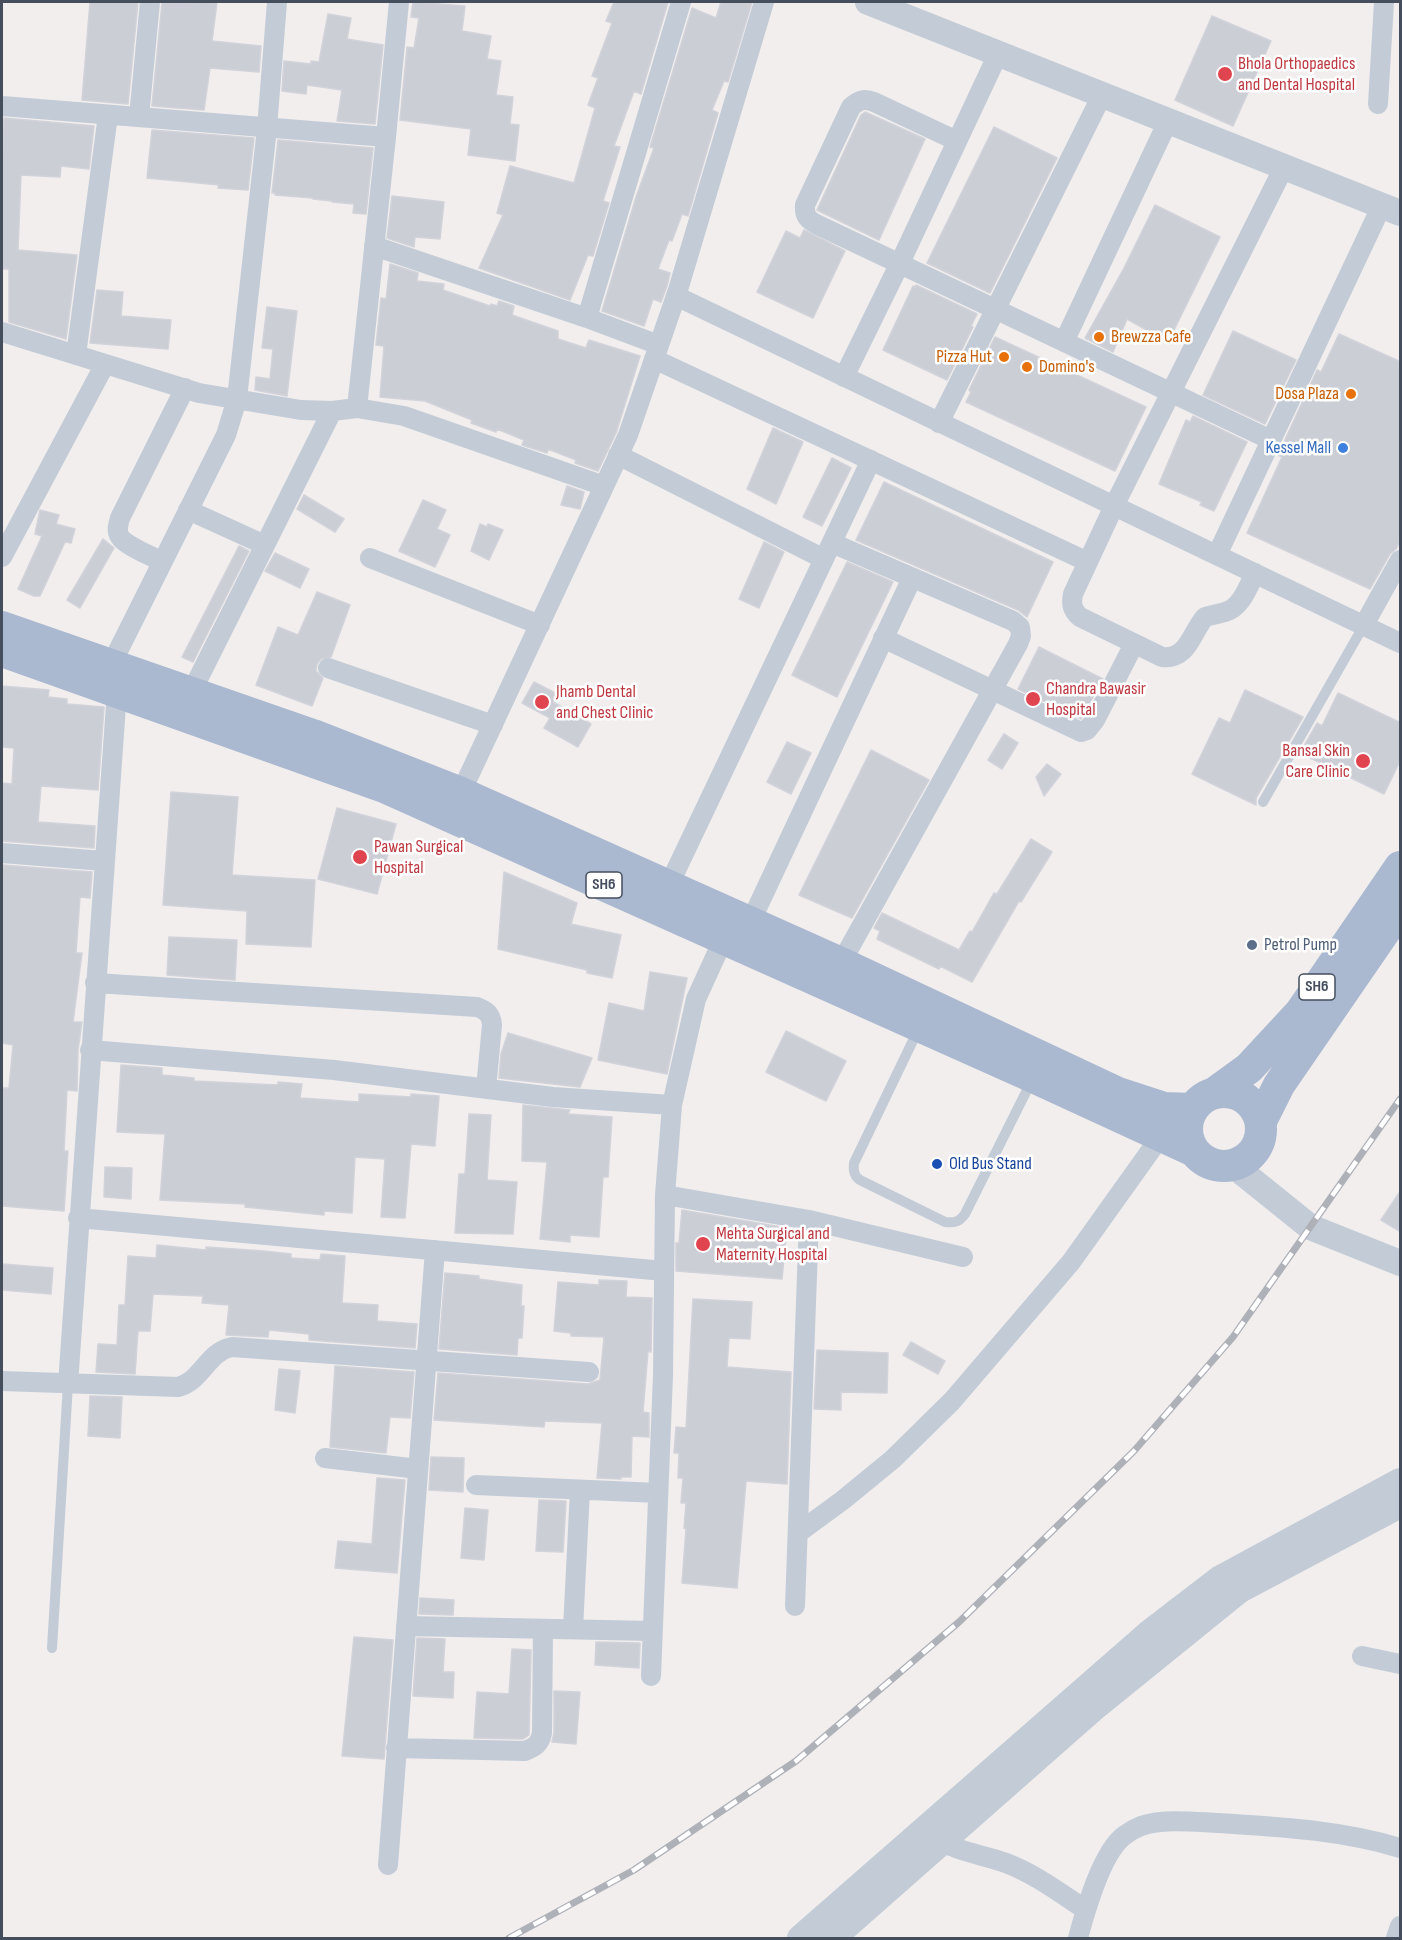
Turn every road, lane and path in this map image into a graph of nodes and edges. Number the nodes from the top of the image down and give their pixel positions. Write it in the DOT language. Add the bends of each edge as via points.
graph roads {
  1 [pos="150,2"];
  2 [pos="277,2"];
  3 [pos="399,2"];
  4 [pos="681,2"];
  5 [pos="764,2"];
  6 [pos="868,2"];
  7 [pos="1384,2"];
  8 [pos="998,54"];
  9 [pos="1102,95"];
  10 [pos="1378,104"];
  11 [pos="2,106"];
  12 [pos="108,115"];
  13 [pos="140,117"];
  14 [pos="1168,121"];
  15 [pos="267,128"];
  16 [pos="386,137"];
  17 [pos="957,141"];
  18 [pos="1284,167"];
  19 [pos="1391,209"];
  20 [pos="374,246"];
  21 [pos="899,265"];
  22 [pos="676,296"];
  23 [pos="995,310"];
  24 [pos="587,318"];
  25 [pos="2,332"];
  26 [pos="1064,342"];
  27 [pos="657,352"];
  28 [pos="76,355"];
  29 [pos="105,364"];
  30 [pos="844,377"];
  31 [pos="185,388"];
  32 [pos="1172,393"];
  33 [pos="237,399"];
  34 [pos="357,408"];
  35 [pos="332,411"];
  36 [pos="939,423"];
  37 [pos="1271,440"];
  38 [pos="618,455"];
  39 [pos="871,460"];
  40 [pos="604,486"];
  41 [pos="1114,506"];
  42 [pos="188,510"];
  43 [pos="265,545"];
  44 [pos="828,551"];
  45 [pos="1217,555"];
  46 [pos="2,557"];
  47 [pos="370,558"];
  48 [pos="1401,560"];
  49 [pos="162,562"];
  50 [pos="1088,562"];
  51 [pos="1255,573"];
  52 [pos="912,578"];
  53 [pos="540,625"];
  54 [pos="1364,625"];
  55 [pos="2,627"];
  56 [pos="883,638"];
  57 [pos="1401,643"];
  58 [pos="1134,644"];
  59 [pos="2,651"];
  60 [pos="328,668"];
  61 [pos="114,678"];
  62 [pos="993,689"];
  63 [pos="190,693"];
  64 [pos="493,725"];
  65 [pos="1263,802"];
  66 [pos="456,805"];
  67 [pos="2,853"];
  68 [pos="104,861"];
  69 [pos="1401,867"];
  70 [pos="668,887"];
  71 [pos="1401,909"];
  72 [pos="736,926"];
  73 [pos="841,963"];
  74 [pos="95,983"];
  75 [pos="925,1015"];
  76 [pos="90,1050"];
  77 [pos="1034,1077"];
  78 [pos="486,1089"];
  79 [pos="1204,1100"];
  80 [pos="672,1105"];
  81 [pos="1261,1120"];
  82 [pos="1161,1136"];
  83 [pos="1194,1151"];
  84 [pos="1233,1165"];
  85 [pos="665,1195"];
  86 [pos="78,1218"];
  87 [pos="809,1220"];
  88 [pos="435,1250"];
  89 [pos="963,1257"];
  90 [pos="1401,1263"];
  91 [pos="664,1270"];
  92 [pos="426,1360"];
  93 [pos="589,1372"];
  94 [pos="2,1381"];
  95 [pos="68,1384"];
  96 [pos="325,1458"];
  97 [pos="418,1469"];
  98 [pos="1401,1481"];
  99 [pos="476,1485"];
  100 [pos="580,1490"];
  101 [pos="658,1493"];
  102 [pos="1401,1505"];
  103 [pos="798,1533"];
  104 [pos="795,1606"];
  105 [pos="406,1626"];
  106 [pos="543,1629"];
  107 [pos="573,1629"];
  108 [pos="652,1631"];
  109 [pos="52,1648"];
  110 [pos="1362,1656"];
  111 [pos="1401,1664"];
  112 [pos="651,1676"];
  113 [pos="396,1748"];
  114 [pos="933,1836"];
  115 [pos="1401,1848"];
  116 [pos="388,1865"];
  117 [pos="1086,1910"];
  118 [pos="1401,1926"];
  119 [pos="800,1938"];
  120 [pos="833,1938"];
  121 [pos="1078,1938"];
  122 [pos="1396,1938"];
  1 -- 13 [label="street"];
  2 -- 15 [label="street"];
  3 -- 16 [label="street"];
  4 -- 24 [label="street"];
  5 -- 22 [label="street"];
  6 -- 8 [label="street"];
  7 -- 10 [label="street"];
  8 -- 9 [label="street"];
  8 -- 17 [label="street"];
  9 -- 14 [label="street"];
  9 -- 23 [label="street"];
  11 -- 12 [label="street"];
  12 -- 13 [label="street"];
  12 -- 28 [label="street"];
  13 -- 15 [label="street"];
  14 -- 18 [label="street"];
  14 -- 26 [label="street"];
  15 -- 16 [label="street"];
  15 -- 33 [label="street"];
  16 -- 20 [label="street"];
  17 -- 21 [label="street"];
  17 -- 21 [label="street" via="867,99 858,101 805,205 804,214 809,221"];
  18 -- 19 [label="street"];
  18 -- 32 [label="street"];
  19 -- 37 [label="street"];
  20 -- 24 [label="street"];
  20 -- 34 [label="street"];
  21 -- 23 [label="street"];
  21 -- 30 [label="street"];
  22 -- 27 [label="street"];
  22 -- 30 [label="street"];
  23 -- 26 [label="street"];
  23 -- 36 [label="street"];
  24 -- 27 [label="street"];
  25 -- 28 [label="street"];
  26 -- 32 [label="street"];
  27 -- 38 [label="street"];
  27 -- 39 [label="street"];
  28 -- 29 [label="street"];
  29 -- 31 [label="street"];
  29 -- 46 [label="street"];
  30 -- 36 [label="street"];
  31 -- 33 [label="street"];
  31 -- 49 [label="street" via="118,527 124,541"];
  32 -- 37 [label="street"];
  32 -- 41 [label="street"];
  33 -- 35 [label="street"];
  33 -- 42 [label="street" via="226,435"];
  34 -- 35 [label="street"];
  34 -- 40 [label="street" via="404,416"];
  35 -- 43 [label="street"];
  36 -- 41 [label="street"];
  37 -- 45 [label="street"];
  38 -- 40 [label="street"];
  38 -- 44 [label="street"];
  39 -- 44 [label="street"];
  39 -- 50 [label="street"];
  40 -- 53 [label="street"];
  41 -- 45 [label="street"];
  41 -- 50 [label="street"];
  42 -- 43 [label="street"];
  42 -- 49 [label="street"];
  43 -- 63 [label="street"];
  44 -- 52 [label="street"];
  44 -- 70 [label="street"];
  45 -- 51 [label="street"];
  47 -- 53 [label="street"];
  48 -- 54 [label="street"];
  49 -- 61 [label="street"];
  50 -- 58 [label="street" via="1073,594 1074,612"];
  51 -- 54 [label="street"];
  51 -- 58 [label="street" via="1233,609 1205,617 1180,653 1172,658"];
  52 -- 56 [label="street"];
  52 -- 62 [label="street" via="1020,627 1018,644"];
  53 -- 64 [label="street"];
  54 -- 57 [label="street"];
  54 -- 65 [label="lane"];
  55 -- 61 [label="main road, SH6"];
  56 -- 62 [label="street"];
  56 -- 72 [label="street"];
  58 -- 62 [label="street" via="1088,730 1081,732"];
  59 -- 61 [label="main road, SH6"];
  60 -- 64 [label="street"];
  61 -- 63 [label="main road, SH6"];
  61 -- 66 [label="main road, SH6" via="384,787"];
  61 -- 68 [label="street"];
  62 -- 73 [label="street"];
  63 -- 66 [label="main road, SH6" via="313,735"];
  64 -- 66 [label="street"];
  66 -- 70 [label="main road, SH6"];
  66 -- 72 [label="main road, SH6"];
  67 -- 68 [label="street"];
  68 -- 74 [label="street"];
  69 -- 79 [label="main road, SH6" via="1300,1013 1249,1068"];
  70 -- 72 [label="main road, SH6"];
  71 -- 81 [label="main road, SH6" via="1279,1085"];
  72 -- 73 [label="main road, SH6"];
  72 -- 75 [label="main road, SH6"];
  72 -- 80 [label="street" via="696,999"];
  73 -- 75 [label="main road, SH6"];
  74 -- 76 [label="street"];
  74 -- 78 [label="street" via="477,1007 486,1010 492,1025"];
  75 -- 77 [label="main road, SH6"];
  75 -- 77 [label="lane" via="854,1163 853,1170 860,1180 945,1222 960,1220"];
  75 -- 79 [label="main road, SH6" via="1118,1094 1164,1108"];
  76 -- 78 [label="street" via="334,1070"];
  76 -- 86 [label="street"];
  77 -- 82 [label="main road, SH6"];
  78 -- 80 [label="street"];
  79 -- 81 [label="main road, SH6" via="1233,1092 1255,1107"];
  79 -- 83 [label="main road" via="1187,1122"];
  80 -- 85 [label="street"];
  81 -- 84 [label="main road, SH6" via="1262,1132 1256,1149"];
  82 -- 83 [label="main road, SH6"];
  82 -- 103 [label="street" via="1071,1262 952,1401 893,1459"];
  83 -- 84 [label="main road, SH6" via="1218,1166"];
  84 -- 90 [label="street" via="1310,1227"];
  85 -- 87 [label="street"];
  85 -- 91 [label="street"];
  86 -- 88 [label="street"];
  86 -- 95 [label="street"];
  87 -- 89 [label="street"];
  87 -- 103 [label="street"];
  88 -- 91 [label="street"];
  88 -- 92 [label="street"];
  91 -- 101 [label="street"];
  92 -- 93 [label="street"];
  92 -- 95 [label="street" via="232,1347 216,1353 196,1378 178,1387"];
  92 -- 97 [label="street"];
  94 -- 95 [label="street"];
  95 -- 109 [label="lane"];
  96 -- 97 [label="street"];
  97 -- 105 [label="street"];
  98 -- 114 [label="street" via="1219,1580 1150,1632"];
  99 -- 100 [label="street"];
  100 -- 101 [label="street"];
  100 -- 107 [label="street"];
  101 -- 108 [label="street"];
  102 -- 114 [label="street" via="1240,1590"];
  103 -- 104 [label="street"];
  105 -- 106 [label="street"];
  105 -- 113 [label="street"];
  106 -- 107 [label="street"];
  106 -- 113 [label="street" via="542,1733 535,1747 525,1751"];
  107 -- 108 [label="street"];
  108 -- 112 [label="street"];
  110 -- 111 [label="street"];
  113 -- 116 [label="street"];
  114 -- 117 [label="street" via="1035,1877"];
  114 -- 119 [label="street"];
  114 -- 120 [label="street"];
  115 -- 117 [label="street" via="1312,1830 1178,1821 1142,1826 1123,1836 1107,1858"];
  117 -- 121 [label="street"];
  118 -- 122 [label="street"];
}
